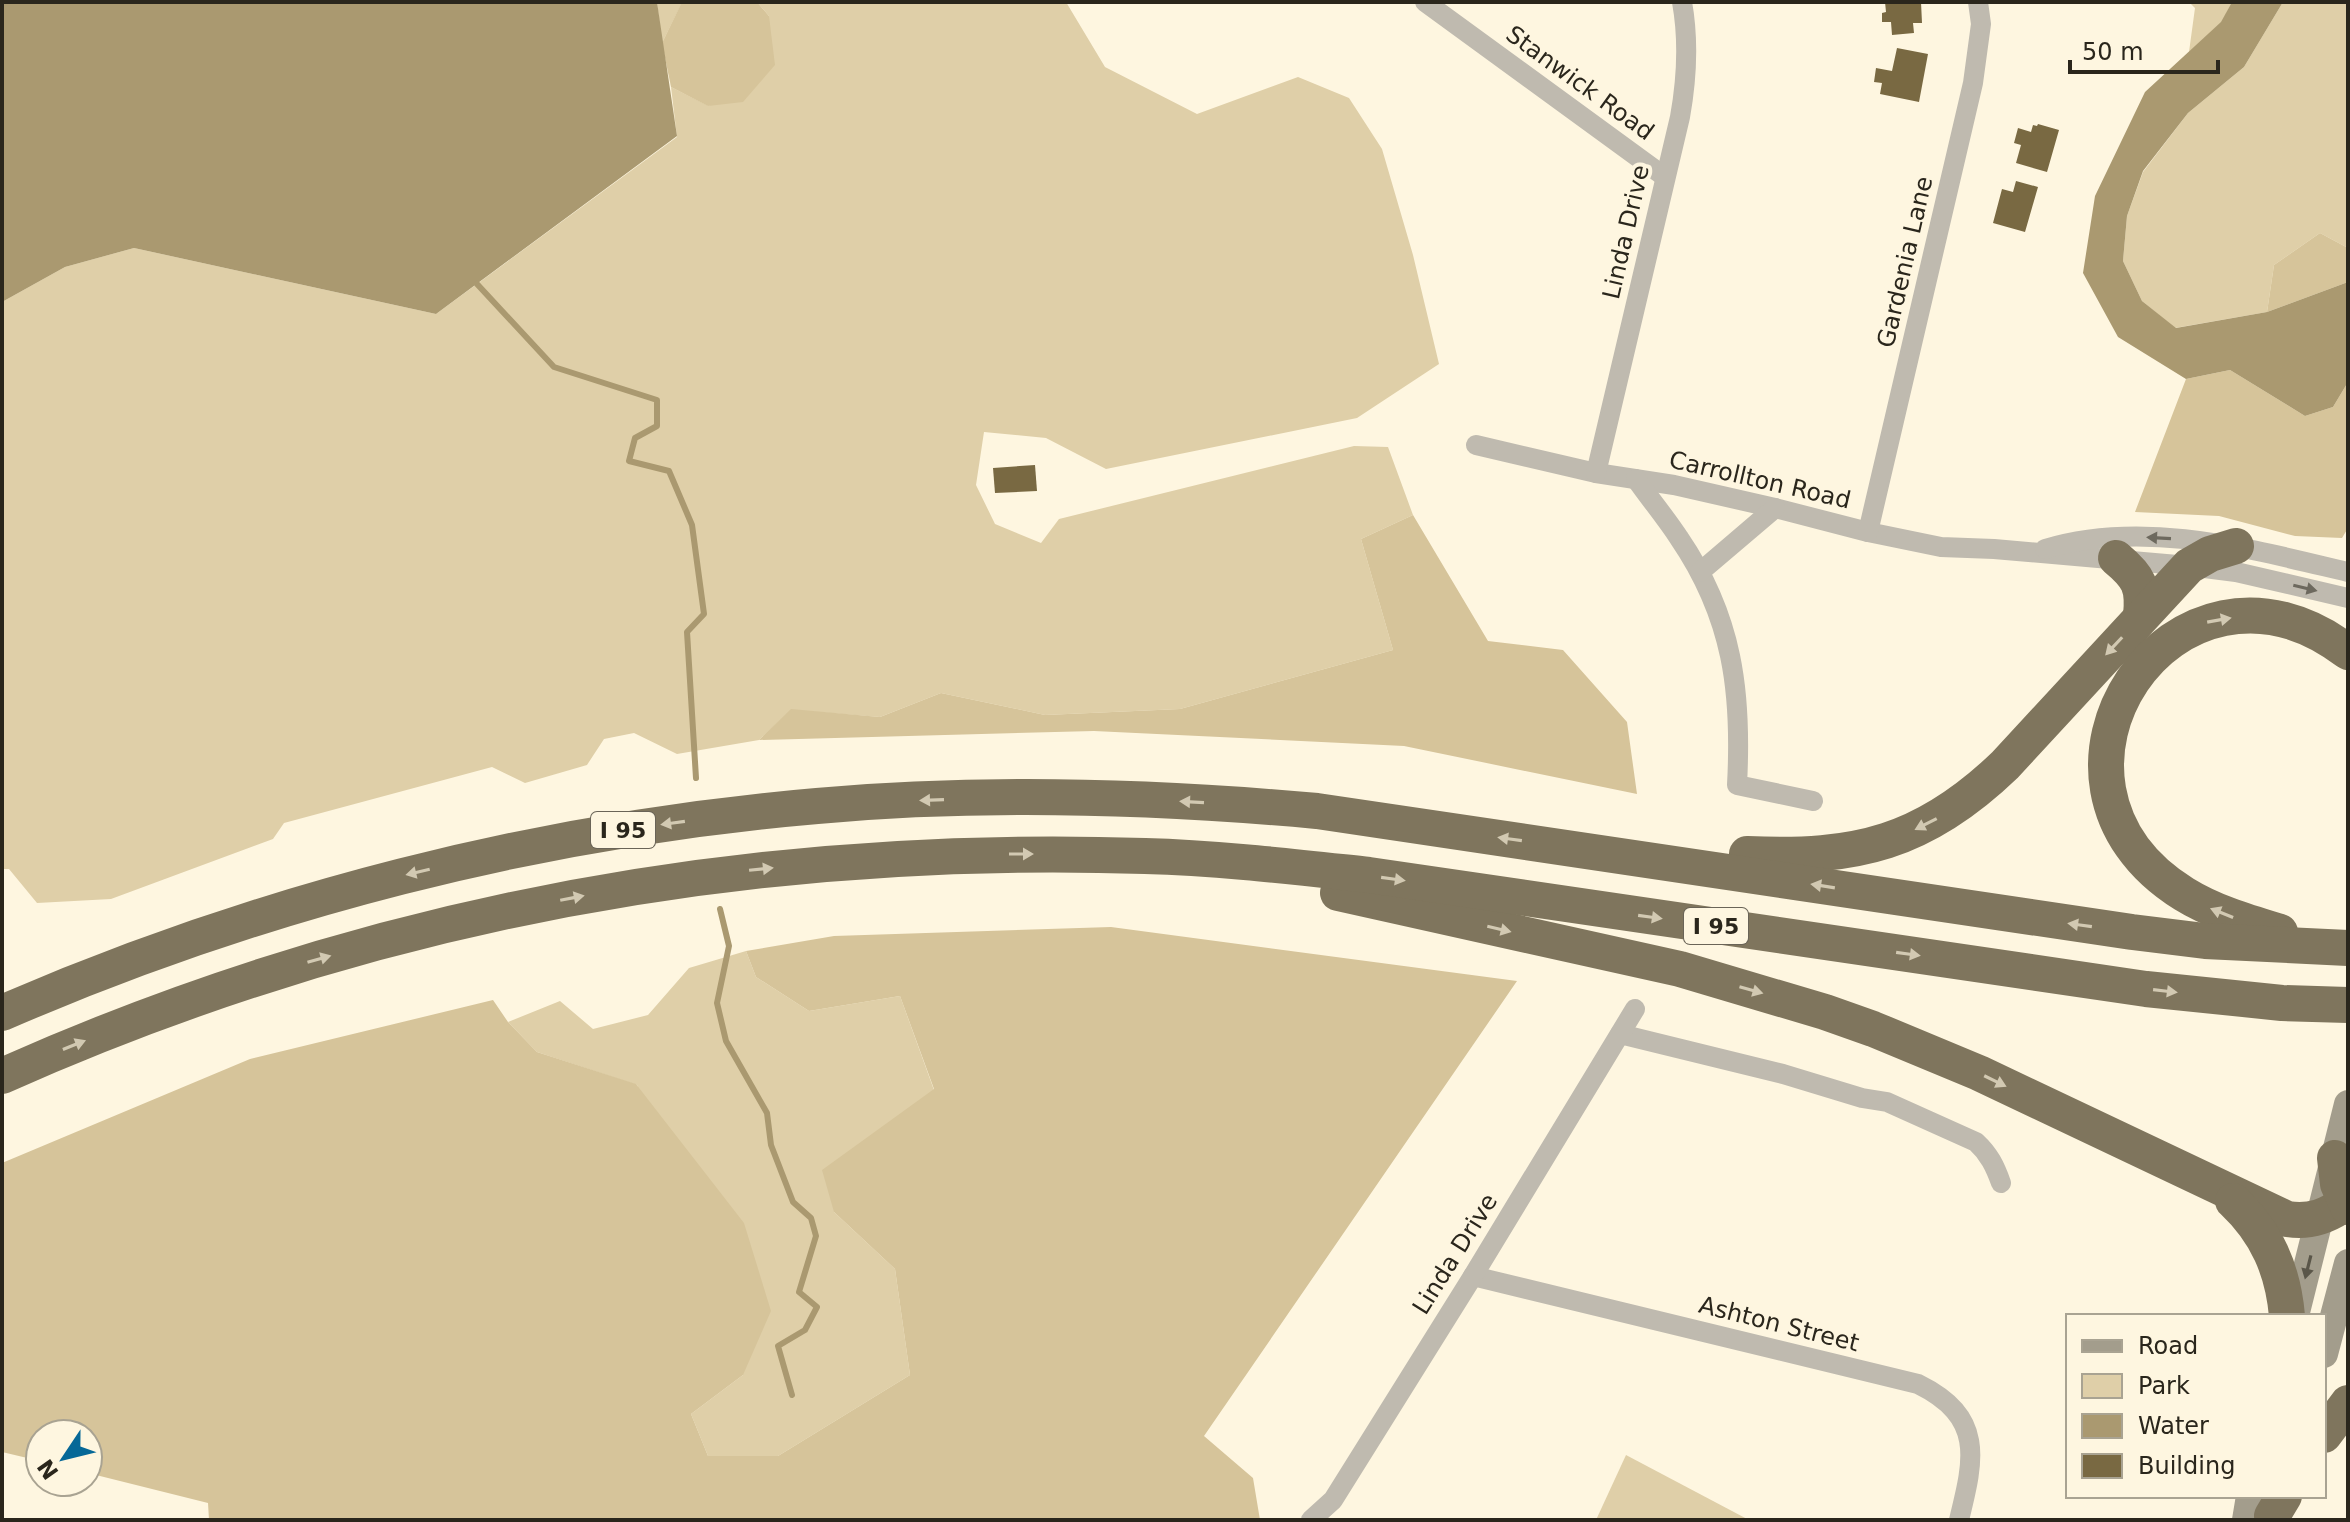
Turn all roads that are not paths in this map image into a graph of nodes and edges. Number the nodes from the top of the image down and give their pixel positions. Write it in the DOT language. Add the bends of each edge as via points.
graph roads {
  1 [pos="1425,2"];
  2 [pos="1682,2"];
  3 [pos="1978,2"];
  4 [pos="1665,177"];
  5 [pos="1476,445"];
  6 [pos="1596,473"];
  7 [pos="1636,479"];
  8 [pos="1775,508"];
  9 [pos="1868,532"];
  10 [pos="2236,546"];
  11 [pos="2034,552"];
  12 [pos="2116,558"];
  13 [pos="2189,566"];
  14 [pos="1700,572"];
  15 [pos="2348,572"];
  16 [pos="2348,598"];
  17 [pos="2141,616"];
  18 [pos="2348,652"];
  19 [pos="1813,801"];
  20 [pos="1557,845"];
  21 [pos="1148,856"];
  22 [pos="2296,942"];
  23 [pos="2342,948"];
  24 [pos="2348,1005"];
  25 [pos="1635,1009"];
  26 [pos="2,1013"];
  27 [pos="1620,1034"];
  28 [pos="2,1076"];
  29 [pos="2348,1104"];
  30 [pos="2335,1158"];
  31 [pos="2001,1183"];
  32 [pos="2221,1189"];
  33 [pos="2340,1207"];
  34 [pos="2348,1263"];
  35 [pos="1473,1276"];
  36 [pos="2287,1314"];
  37 [pos="2296,1314"];
  38 [pos="2326,1346"];
  39 [pos="2348,1403"];
  40 [pos="2326,1432"];
  41 [pos="1311,1520"];
  42 [pos="1959,1520"];
  1 -- 4 [label="street, Stanwick Road"];
  2 -- 4 [label="street, Linda Drive" via="1687,28 1684,92"];
  3 -- 9 [label="street, Gardenia Lane" via="1981,24 1973,83"];
  4 -- 6 [label="street, Linda Drive"];
  5 -- 6 [label="street, Carrollton Road"];
  6 -- 7 [label="street, Carrollton Road"];
  7 -- 8 [label="street, Carrollton Road"];
  7 -- 14 [label="street"];
  8 -- 9 [label="street, Carrollton Road"];
  8 -- 14 [label="street"];
  9 -- 11 [label="street, Carrollton Road" via="1941,547"];
  10 -- 11 [label="street, Carrollton Road, one-way" via="2109,537"];
  10 -- 13 [label="highway"];
  10 -- 15 [label="street, Carrollton Road"];
  11 -- 12 [label="street, Carrollton Road"];
  12 -- 13 [label="street, Carrollton Road"];
  12 -- 17 [label="highway" via="2138,581"];
  13 -- 16 [label="street, Carrollton Road, one-way"];
  13 -- 17 [label="highway"];
  14 -- 19 [label="street" via="1736,676 1737,785"];
  17 -- 20 [label="highway, one-way" via="1981,788 1899,837 1845,852 1787,856"];
  22 -- 18 [label="highway, one-way" via="2183,894 2140,857 2112,806 2106,751 2121,696 2141,667 2160,648 2207,622 2284,620 2309,628"];
  22 -- 20 [label="highway, I 95, one-way" via="2205,941 2132,932"];
  20 -- 26 [label="highway, I 95, one-way" via="1317,811 1118,798 804,807 576,838 382,881 189,939"];
  21 -- 24 [label="highway, I 95, one-way" via="1369,875 2146,989"];
  28 -- 21 [label="highway, I 95, one-way" via="164,1010 284,969 424,930 567,899 721,873 865,860 1004,854"];
  21 -- 32 [label="highway, one-way" via="1680,969 1825,1012 1979,1073"];
  22 -- 23 [label="highway"];
  25 -- 27 [label="street, Linda Drive"];
  27 -- 31 [label="street" via="1887,1102 1976,1142 1995,1165"];
  27 -- 35 [label="street, Linda Drive"];
  29 -- 30 [label="main road"];
  30 -- 33 [label="highway"];
  32 -- 33 [label="highway" via="2304,1222"];
  32 -- 36 [label="highway" via="2266,1239 2278,1266"];
  33 -- 37 [label="main road, one-way"];
  34 -- 38 [label="main road"];
  35 -- 41 [label="street, Linda Drive" via="1333,1500"];
  35 -- 42 [label="street, Ashton Street" via="1926,1388 1950,1405 1969,1437 1970,1477"];
  39 -- 40 [label="highway"];
}
